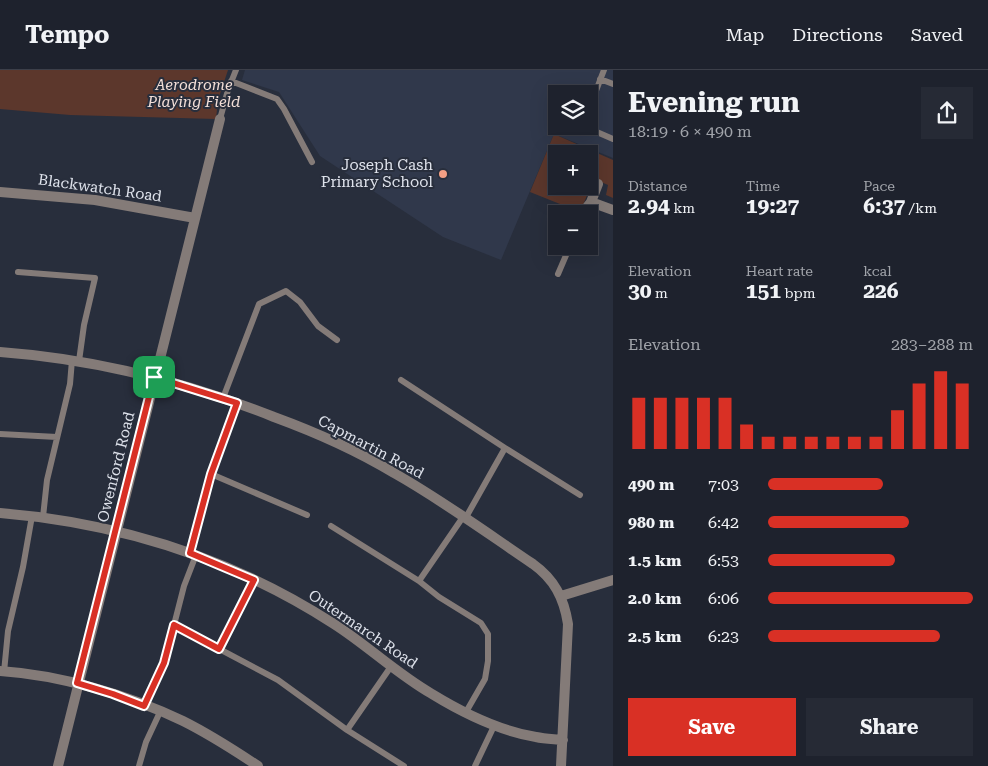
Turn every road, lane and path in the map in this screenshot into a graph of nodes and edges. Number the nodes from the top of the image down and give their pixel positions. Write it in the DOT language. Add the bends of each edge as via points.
graph roads {
  1 [pos="236,70"];
  2 [pos="604,70"];
  3 [pos="600,79"];
  4 [pos="231,81"];
  5 [pos="613,84"];
  6 [pos="598,85"];
  7 [pos="220,118"];
  8 [pos="598,132"];
  9 [pos="613,138"];
  10 [pos="312,162"];
  11 [pos="0,192"];
  12 [pos="594,195"];
  13 [pos="591,202"];
  14 [pos="589,205"];
  15 [pos="613,210"];
  16 [pos="195,218"];
  17 [pos="566,255"];
  18 [pos="18,272"];
  19 [pos="558,274"];
  20 [pos="337,340"];
  21 [pos="0,352"];
  22 [pos="76,360"];
  23 [pos="154,377"];
  24 [pos="401,380"];
  25 [pos="223,398"];
  26 [pos="237,403"];
  27 [pos="0,434"];
  28 [pos="56,437"];
  29 [pos="504,448"];
  30 [pos="211,474"];
  31 [pos="580,495"];
  32 [pos="0,513"];
  33 [pos="307,515"];
  34 [pos="32,516"];
  35 [pos="43,518"];
  36 [pos="464,518"];
  37 [pos="331,526"];
  38 [pos="115,531"];
  39 [pos="193,554"];
  40 [pos="254,580"];
  41 [pos="419,580"];
  42 [pos="613,580"];
  43 [pos="561,596"];
  44 [pos="174,625"];
  45 [pos="219,649"];
  46 [pos="392,665"];
  47 [pos="2,671"];
  48 [pos="77,683"];
  49 [pos="144,706"];
  50 [pos="160,712"];
  51 [pos="466,712"];
  52 [pos="495,724"];
  53 [pos="347,730"];
  54 [pos="563,740"];
  55 [pos="58,766"];
  56 [pos="139,766"];
  57 [pos="258,766"];
  58 [pos="404,766"];
  59 [pos="474,766"];
  60 [pos="561,766"];
  1 -- 4 [label="lane"];
  2 -- 3 [label="lane"];
  3 -- 5 [label="lane"];
  3 -- 6 [label="lane"];
  4 -- 7 [label="lane"];
  4 -- 10 [label="lane" via="277,99"];
  7 -- 16 [label="street, Owenford Road"];
  8 -- 9 [label="lane"];
  11 -- 16 [label="street, Blackwatch Road" via="95,200"];
  12 -- 13 [label="street"];
  13 -- 14 [label="street"];
  13 -- 15 [label="street"];
  16 -- 23 [label="street, Owenford Road"];
  17 -- 19 [label="lane"];
  18 -- 22 [label="lane" via="95,278"];
  20 -- 25 [label="lane" via="318,326 300,302 286,291 259,304"];
  21 -- 22 [label="street, Capmartin Road"];
  22 -- 23 [label="street, Capmartin Road"];
  22 -- 28 [label="lane"];
  23 -- 25 [label="street, Capmartin Road"];
  23 -- 38 [label="street, Owenford Road"];
  24 -- 29 [label="lane"];
  25 -- 26 [label="street, Capmartin Road"];
  26 -- 30 [label="lane"];
  26 -- 36 [label="street, Capmartin Road" via="302,427 360,454"];
  27 -- 28 [label="lane"];
  28 -- 35 [label="lane"];
  29 -- 31 [label="lane"];
  29 -- 36 [label="lane"];
  30 -- 33 [label="lane"];
  30 -- 39 [label="lane"];
  32 -- 34 [label="street, Outermarch Road"];
  34 -- 35 [label="street, Outermarch Road"];
  34 -- 47 [label="lane"];
  35 -- 38 [label="street, Outermarch Road"];
  36 -- 41 [label="lane"];
  36 -- 43 [label="street, Capmartin Road" via="545,572"];
  37 -- 41 [label="lane"];
  38 -- 39 [label="street, Outermarch Road"];
  38 -- 48 [label="street, Owenford Road"];
  39 -- 40 [label="street, Outermarch Road"];
  39 -- 44 [label="lane"];
  40 -- 45 [label="lane"];
  40 -- 46 [label="street, Outermarch Road" via="334,624"];
  41 -- 51 [label="lane" via="439,597 481,623 488,634 485,678"];
  42 -- 43 [label="street"];
  43 -- 54 [label="street, Capmartin Road" via="568,624"];
  44 -- 45 [label="lane"];
  44 -- 49 [label="lane" via="164,663"];
  45 -- 53 [label="lane" via="278,680"];
  46 -- 51 [label="street, Outermarch Road" via="431,694"];
  46 -- 53 [label="lane"];
  47 -- 48 [label="street"];
  48 -- 49 [label="street"];
  48 -- 55 [label="street, Owenford Road"];
  49 -- 50 [label="street"];
  50 -- 56 [label="lane"];
  50 -- 57 [label="street" via="190,725"];
  51 -- 52 [label="street, Outermarch Road"];
  52 -- 54 [label="street, Outermarch Road" via="536,737"];
  52 -- 59 [label="lane"];
  53 -- 58 [label="lane"];
  54 -- 60 [label="street, Capmartin Road"];
}
